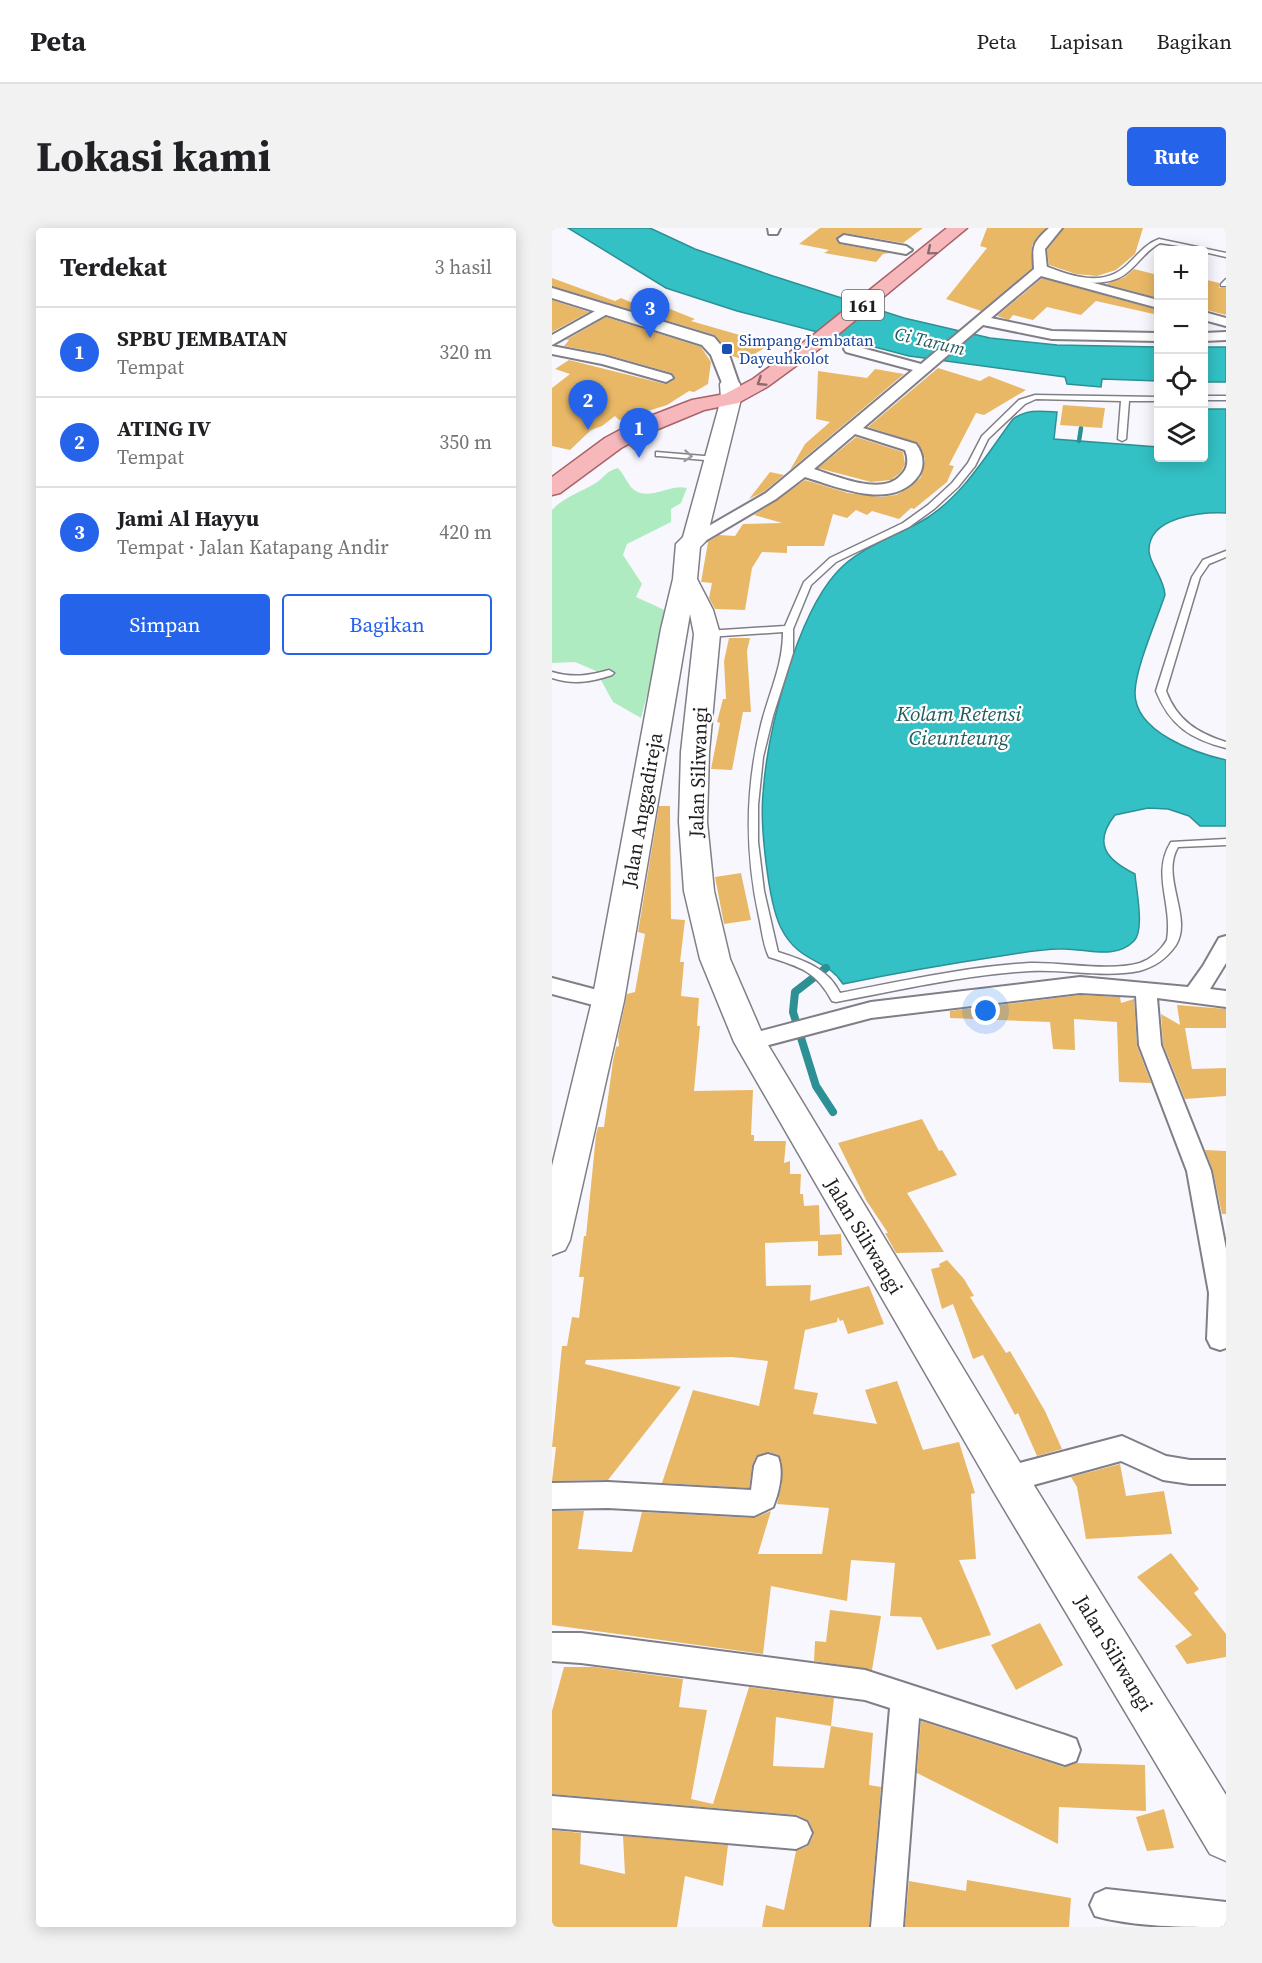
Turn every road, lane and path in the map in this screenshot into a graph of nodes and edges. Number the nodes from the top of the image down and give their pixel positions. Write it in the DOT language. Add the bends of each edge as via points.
graph roads {
  1 [pos="934,228"];
  2 [pos="958,228"];
  3 [pos="1056,228"];
  4 [pos="844,239"];
  5 [pos="1185,246"];
  6 [pos="906,250"];
  7 [pos="1208,251"];
  8 [pos="1226,255"];
  9 [pos="1041,268"];
  10 [pos="555,296"];
  11 [pos="1154,303"];
  12 [pos="606,309"];
  13 [pos="1208,317"];
  14 [pos="976,322"];
  15 [pos="1226,322"];
  16 [pos="1226,336"];
  17 [pos="1154,337"];
  18 [pos="1208,337"];
  19 [pos="552,341"];
  20 [pos="552,350"];
  21 [pos="851,350"];
  22 [pos="925,365"];
  23 [pos="666,378"];
  24 [pos="731,391"];
  25 [pos="1208,398"];
  26 [pos="1226,398"];
  27 [pos="1125,399"];
  28 [pos="1154,399"];
  29 [pos="852,429"];
  30 [pos="1122,439"];
  31 [pos="660,454"];
  32 [pos="716,459"];
  33 [pos="803,471"];
  34 [pos="556,480"];
  35 [pos="694,541"];
  36 [pos="1226,554"];
  37 [pos="685,579"];
  38 [pos="788,629"];
  39 [pos="707,634"];
  40 [pos="609,673"];
  41 [pos="552,675"];
  42 [pos="1226,745"];
  43 [pos="1226,842"];
  44 [pos="1226,943"];
  45 [pos="552,986"];
  46 [pos="1146,989"];
  47 [pos="1193,996"];
  48 [pos="1226,999"];
  49 [pos="608,1001"];
  50 [pos="750,1042"];
  51 [pos="552,1240"];
  52 [pos="1220,1339"];
  53 [pos="768,1466"];
  54 [pos="1226,1472"];
  55 [pos="1008,1479"];
  56 [pos="552,1496"];
  57 [pos="552,1647"];
  58 [pos="906,1698"];
  59 [pos="1065,1750"];
  60 [pos="552,1812"];
  61 [pos="1224,1830"];
  62 [pos="796,1833"];
  63 [pos="1106,1905"];
  64 [pos="1226,1918"];
  65 [pos="887,1927"];
  1 -- 6 [label="main road, 161"];
  2 -- 24 [label="main road, 161, one-way" via="760,383"];
  3 -- 9 [label="street" via="1038,248"];
  4 -- 6 [label="street"];
  5 -- 9 [label="lane" via="1155,242 1119,275 1104,279 1070,277"];
  6 -- 24 [label="main road, 161" via="801,330"];
  7 -- 8 [label="lane"];
  9 -- 11 [label="street" via="1051,276"];
  9 -- 14 [label="street"];
  10 -- 12 [label="street"];
  12 -- 19 [label="street"];
  12 -- 24 [label="street" via="708,341 724,362"];
  13 -- 15 [label="street"];
  14 -- 17 [label="street" via="1052,335"];
  14 -- 22 [label="street"];
  16 -- 18 [label="street"];
  20 -- 23 [label="street"];
  21 -- 22 [label="street"];
  22 -- 29 [label="street"];
  24 -- 32 [label="main road, Jalan Anggadireja"];
  24 -- 34 [label="main road, 161"];
  25 -- 26 [label="lane"];
  27 -- 28 [label="lane"];
  27 -- 30 [label="lane"];
  27 -- 38 [label="lane" via="1035,397 1022,402 985,438 972,464 931,507 906,525 833,560 807,584"];
  29 -- 33 [label="street"];
  29 -- 33 [label="street" via="910,447 915,462 910,476 895,489 878,491"];
  31 -- 32 [label="lane, one-way"];
  32 -- 35 [label="main road, Jalan Anggadireja"];
  33 -- 35 [label="street" via="771,496"];
  35 -- 37 [label="main road, Jalan Anggadireja" via="688,544"];
  36 -- 42 [label="lane" via="1206,562 1196,577 1161,691 1166,708 1179,723 1195,735"];
  37 -- 39 [label="main road, Jalan Siliwangi" via="701,610"];
  37 -- 49 [label="main road, Jalan Anggadireja"];
  38 -- 39 [label="lane"];
  38 -- 43 [label="lane" via="788,653 758,757 753,842 759,891 773,954 805,964 822,975 836,998 966,974 1023,968 1137,968 1158,959 1173,942 1175,922 1168,851 1175,844"];
  39 -- 50 [label="main road, Jalan Siliwangi" via="695,753 693,822 699,891 716,958"];
  40 -- 41 [label="lane" via="581,680"];
  44 -- 47 [label="street"];
  45 -- 49 [label="street"];
  46 -- 47 [label="street"];
  46 -- 50 [label="street" via="1080,985 871,1011"];
  46 -- 52 [label="street" via="1150,1045 1199,1172 1222,1293"];
  47 -- 48 [label="street"];
  49 -- 51 [label="main road, Jalan Anggadireja"];
  50 -- 55 [label="main road, Jalan Siliwangi"];
  53 -- 56 [label="street" via="763,1498 754,1503"];
  54 -- 55 [label="street" via="1163,1468 1122,1448"];
  55 -- 61 [label="main road, Jalan Siliwangi"];
  57 -- 58 [label="street" via="836,1680"];
  58 -- 59 [label="street"];
  58 -- 65 [label="street"];
  60 -- 62 [label="street"];
  63 -- 64 [label="street"];
}
